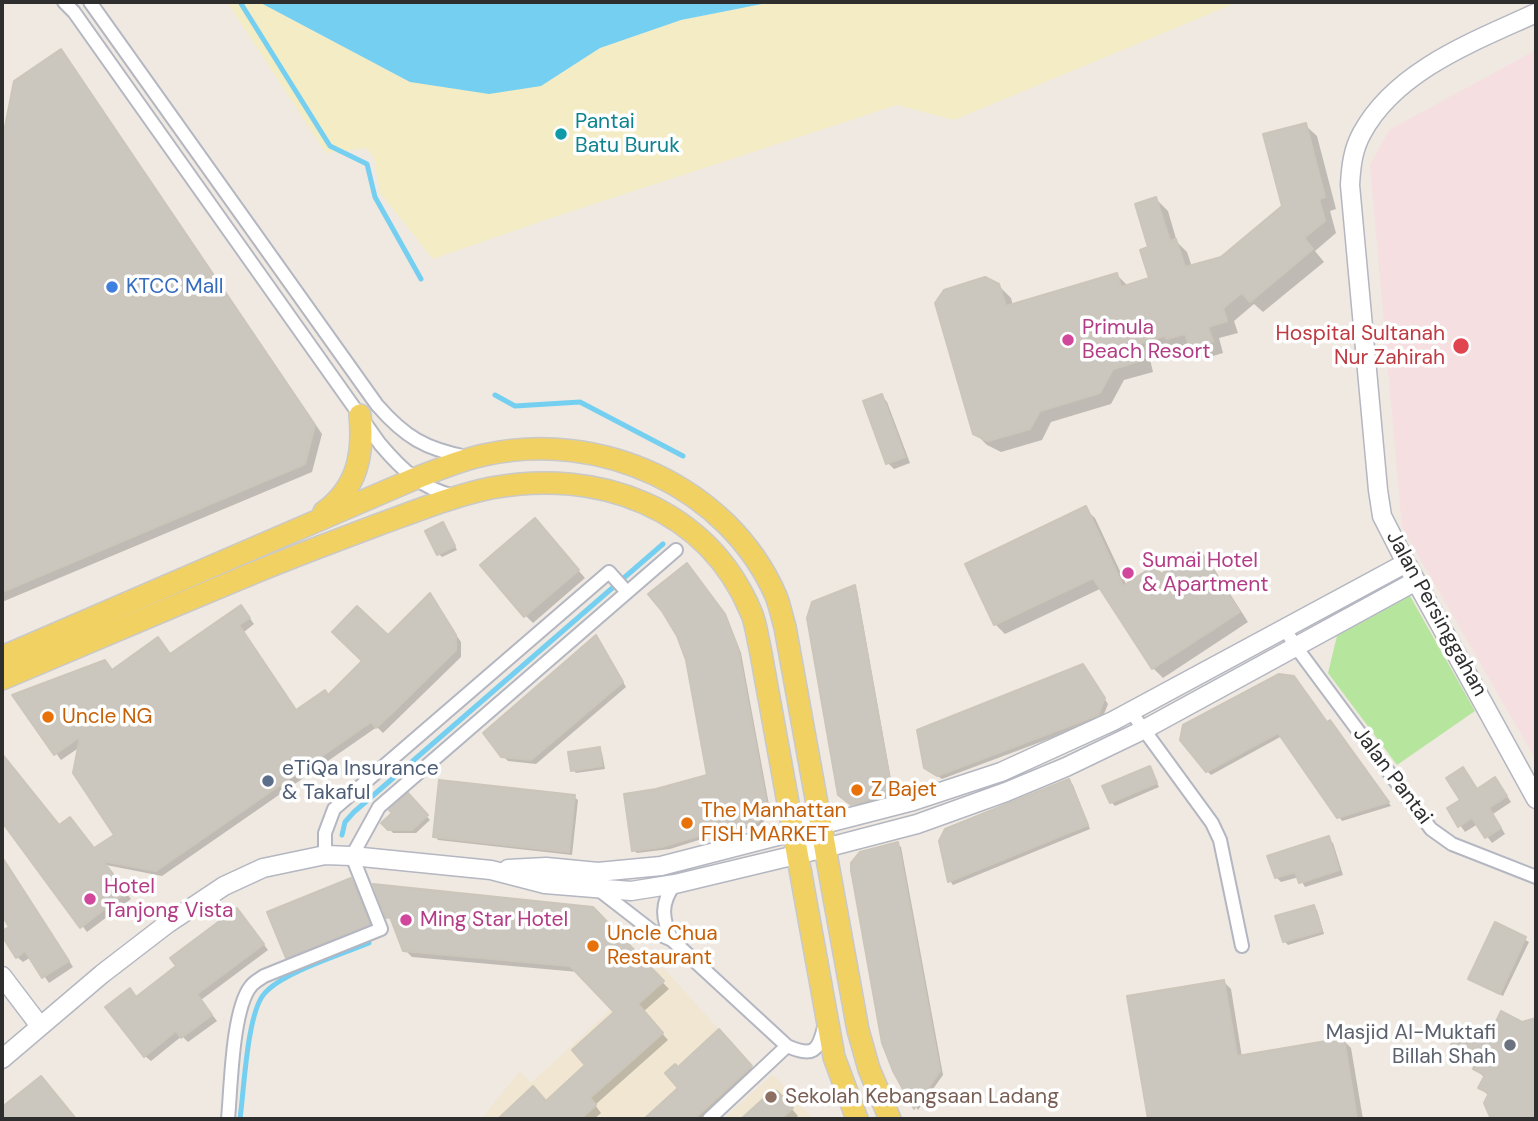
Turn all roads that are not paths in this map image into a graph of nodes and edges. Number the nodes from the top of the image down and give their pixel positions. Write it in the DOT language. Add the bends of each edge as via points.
graph roads {
  1 [pos="64,2"];
  2 [pos="90,2"];
  3 [pos="1536,13"];
  4 [pos="360,415"];
  5 [pos="471,458"];
  6 [pos="414,480"];
  7 [pos="458,496"];
  8 [pos="296,531"];
  9 [pos="676,550"];
  10 [pos="1406,563"];
  11 [pos="1416,581"];
  12 [pos="627,592"];
  13 [pos="1285,629"];
  14 [pos="1296,647"];
  15 [pos="2,657"];
  16 [pos="2,680"];
  17 [pos="1130,712"];
  18 [pos="1145,729"];
  19 [pos="1536,799"];
  20 [pos="821,825"];
  21 [pos="793,832"];
  22 [pos="825,848"];
  23 [pos="325,855"];
  24 [pos="797,855"];
  25 [pos="352,856"];
  26 [pos="491,870"];
  27 [pos="1536,877"];
  28 [pos="675,884"];
  29 [pos="599,890"];
  30 [pos="672,940"];
  31 [pos="1241,946"];
  32 [pos="2,976"];
  33 [pos="826,1017"];
  34 [pos="40,1026"];
  35 [pos="788,1046"];
  36 [pos="2,1059"];
  37 [pos="228,1119"];
  38 [pos="709,1119"];
  39 [pos="857,1119"];
  40 [pos="890,1119"];
  1 -- 4 [label="street"];
  2 -- 5 [label="street" via="377,405 424,445"];
  3 -- 10 [label="street, Jalan Persinggahan" via="1450,55 1403,85 1373,116 1352,160 1350,184 1378,490 1382,516"];
  4 -- 6 [label="street"];
  4 -- 8 [label="main road" via="360,451 350,485 337,503"];
  5 -- 6 [label="main road"];
  5 -- 20 [label="main road" via="551,448 606,456 644,467 674,484 727,526 776,596"];
  6 -- 7 [label="street"];
  6 -- 8 [label="main road"];
  7 -- 16 [label="main road" via="282,561"];
  7 -- 21 [label="main road" via="530,484 602,489 665,511 720,557 752,613"];
  8 -- 15 [label="main road"];
  9 -- 12 [label="street"];
  10 -- 11 [label="street, Jalan Persinggahan"];
  10 -- 13 [label="street"];
  11 -- 14 [label="street"];
  11 -- 19 [label="street, Jalan Persinggahan"];
  12 -- 23 [label="street" via="609,572 334,809 325,833"];
  12 -- 25 [label="street" via="379,807"];
  13 -- 14 [label="street, Jalan Pantai"];
  13 -- 17 [label="street"];
  14 -- 18 [label="street"];
  14 -- 27 [label="street, Jalan Pantai" via="1431,829 1452,844"];
  17 -- 18 [label="street"];
  17 -- 20 [label="street" via="1001,772"];
  18 -- 22 [label="street" via="1006,792 917,824"];
  18 -- 31 [label="street" via="1220,840"];
  20 -- 21 [label="street"];
  20 -- 22 [label="main road"];
  21 -- 24 [label="main road"];
  21 -- 26 [label="street" via="661,866 598,872 547,867"];
  22 -- 24 [label="street"];
  22 -- 40 [label="main road" via="858,1030"];
  23 -- 25 [label="street"];
  23 -- 34 [label="street" via="263,867 224,886 166,925"];
  24 -- 28 [label="street"];
  24 -- 33 [label="main road"];
  25 -- 26 [label="street"];
  25 -- 37 [label="street" via="381,929 264,976 251,986 241,1006"];
  26 -- 29 [label="street" via="545,884"];
  28 -- 29 [label="street" via="631,891"];
  28 -- 30 [label="street" via="663,907"];
  29 -- 30 [label="street" via="652,931"];
  30 -- 35 [label="street"];
  32 -- 34 [label="street"];
  33 -- 35 [label="street" via="815,1050 805,1053"];
  33 -- 39 [label="main road" via="834,1057"];
  34 -- 36 [label="street"];
  35 -- 38 [label="street"];
}
